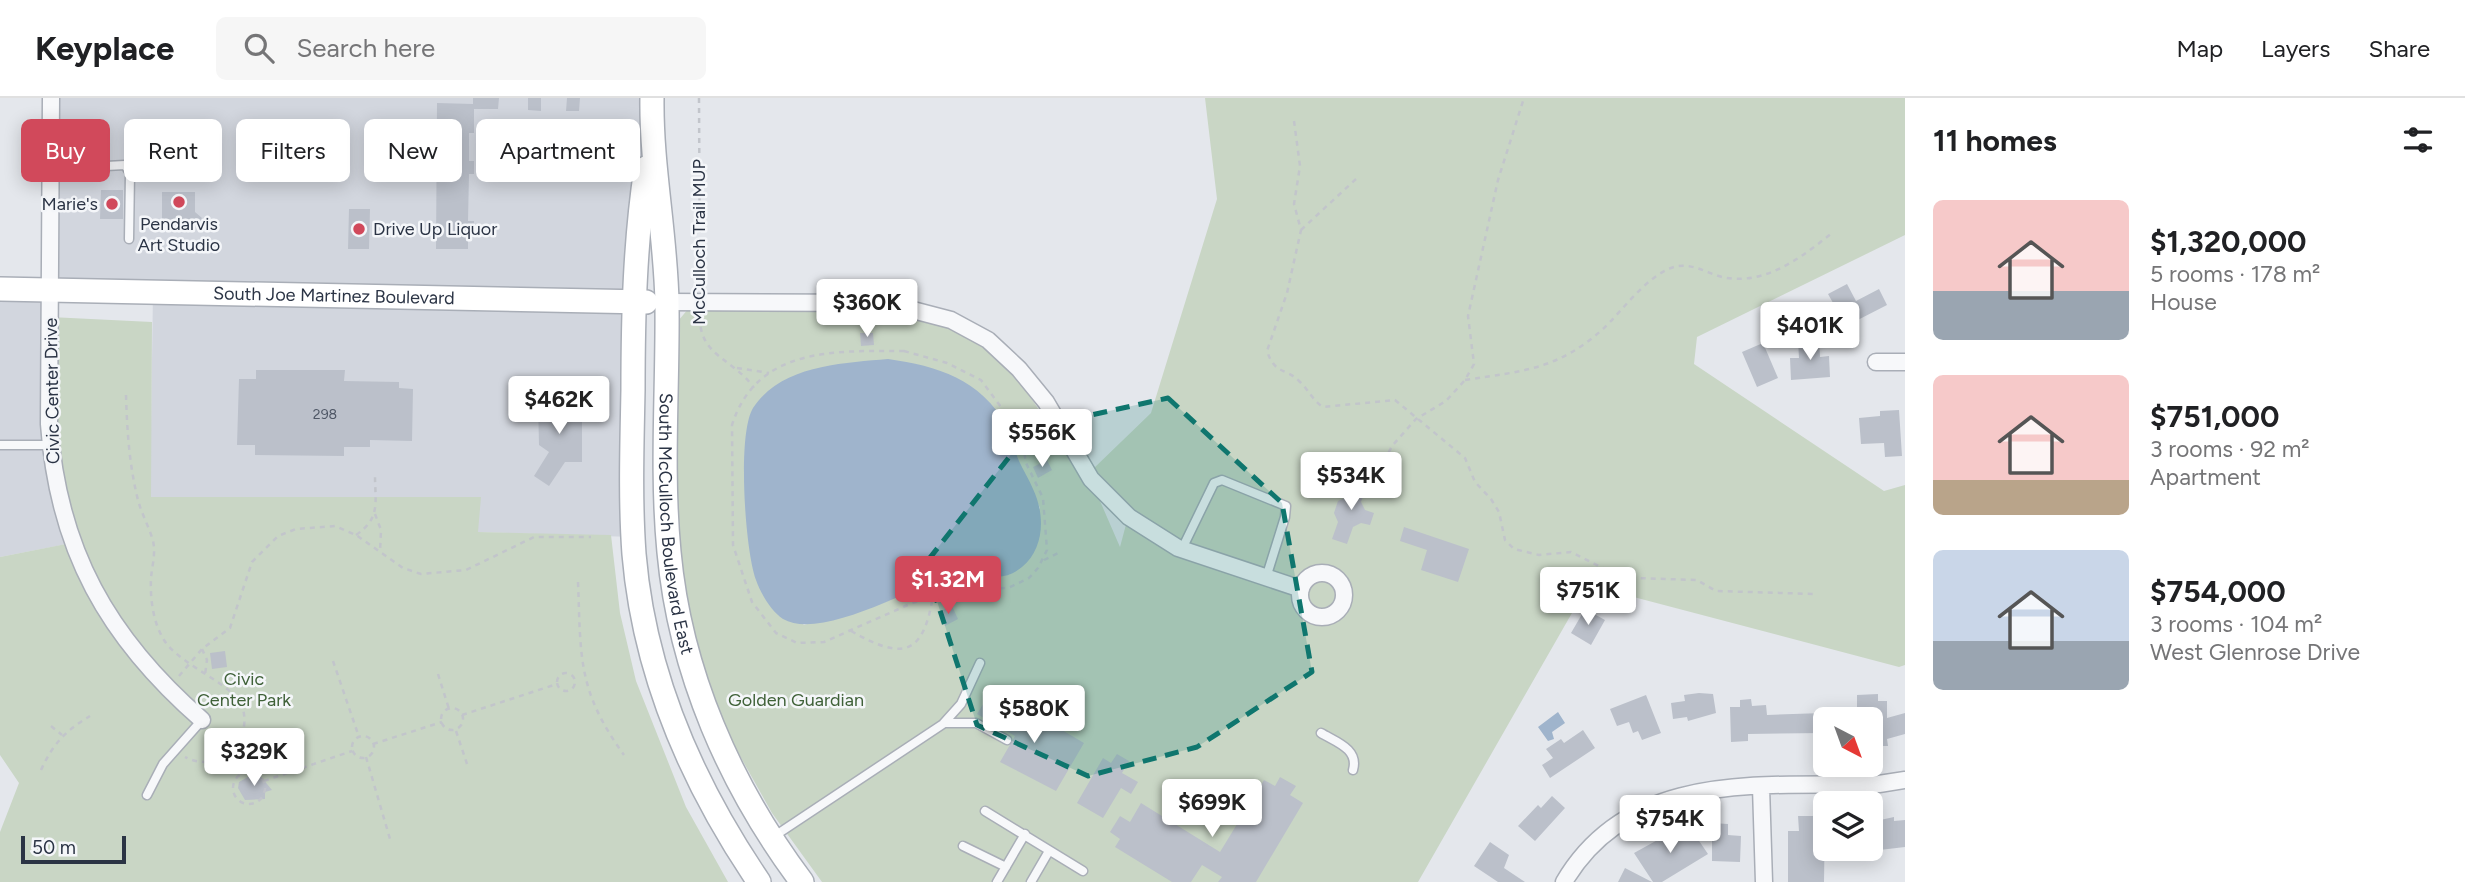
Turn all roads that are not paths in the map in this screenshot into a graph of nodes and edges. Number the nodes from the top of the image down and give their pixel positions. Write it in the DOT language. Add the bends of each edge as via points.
graph roads {
  1 [pos="51,98"];
  2 [pos="652,98"];
  3 [pos="651,137"];
  4 [pos="110,166"];
  5 [pos="129,239"];
  6 [pos="0,289"];
  7 [pos="50,289"];
  8 [pos="634,302"];
  9 [pos="667,302"];
  10 [pos="1876,362"];
  11 [pos="1905,362"];
  12 [pos="0,445"];
  13 [pos="50,445"];
  14 [pos="1182,550"];
  15 [pos="1266,578"];
  16 [pos="1301,589"];
  17 [pos="980,663"];
  18 [pos="202,720"];
  19 [pos="943,724"];
  20 [pos="1321,733"];
  21 [pos="1007,740"];
  22 [pos="1353,770"];
  23 [pos="1905,780"];
  24 [pos="1761,787"];
  25 [pos="147,795"];
  26 [pos="985,811"];
  27 [pos="1025,834"];
  28 [pos="771,838"];
  29 [pos="963,846"];
  30 [pos="1049,851"];
  31 [pos="1006,867"];
  32 [pos="1083,871"];
  33 [pos="759,882"];
  34 [pos="802,882"];
  35 [pos="997,882"];
  36 [pos="1031,882"];
  37 [pos="1564,882"];
  38 [pos="1764,882"];
  1 -- 7 [label="street, Civic Center Drive"];
  2 -- 3 [label="main road, South McCulloch Boulevard East"];
  3 -- 8 [label="main road, South McCulloch Boulevard East"];
  3 -- 9 [label="main road, South McCulloch Boulevard East"];
  4 -- 5 [label="lane" via="125,165 130,173"];
  6 -- 7 [label="main road, South Joe Martinez Boulevard"];
  7 -- 8 [label="main road, South Joe Martinez Boulevard"];
  7 -- 13 [label="street, Civic Center Drive"];
  8 -- 9 [label="main road, South Joe Martinez Boulevard"];
  8 -- 33 [label="main road, South McCulloch Boulevard East" via="632,525 646,627 667,706 688,759"];
  9 -- 14 [label="street" via="886,303 930,312 969,328 1004,354 1033,385 1101,492 1129,517"];
  9 -- 28 [label="main road, South McCulloch Boulevard East" via="666,503 675,598 692,669 720,745"];
  10 -- 11 [label="street"];
  12 -- 13 [label="lane"];
  13 -- 18 [label="street, Civic Center Drive" via="63,516 83,571 121,635 168,690"];
  14 -- 15 [label="street"];
  14 -- 15 [label="lane" via="1214,483 1222,480 1286,506"];
  15 -- 16 [label="street"];
  17 -- 19 [label="lane" via="961,704"];
  18 -- 25 [label="lane" via="174,750"];
  19 -- 21 [label="lane" via="965,720"];
  19 -- 28 [label="lane"];
  20 -- 22 [label="lane" via="1352,753"];
  23 -- 24 [label="street"];
  24 -- 37 [label="street" via="1693,792 1643,808 1615,824 1590,847"];
  24 -- 38 [label="street"];
  26 -- 27 [label="lane"];
  27 -- 30 [label="lane"];
  27 -- 31 [label="lane"];
  28 -- 34 [label="main road, South McCulloch Boulevard East"];
  29 -- 31 [label="lane"];
  30 -- 32 [label="lane"];
  30 -- 36 [label="lane"];
  31 -- 35 [label="lane"];
}
